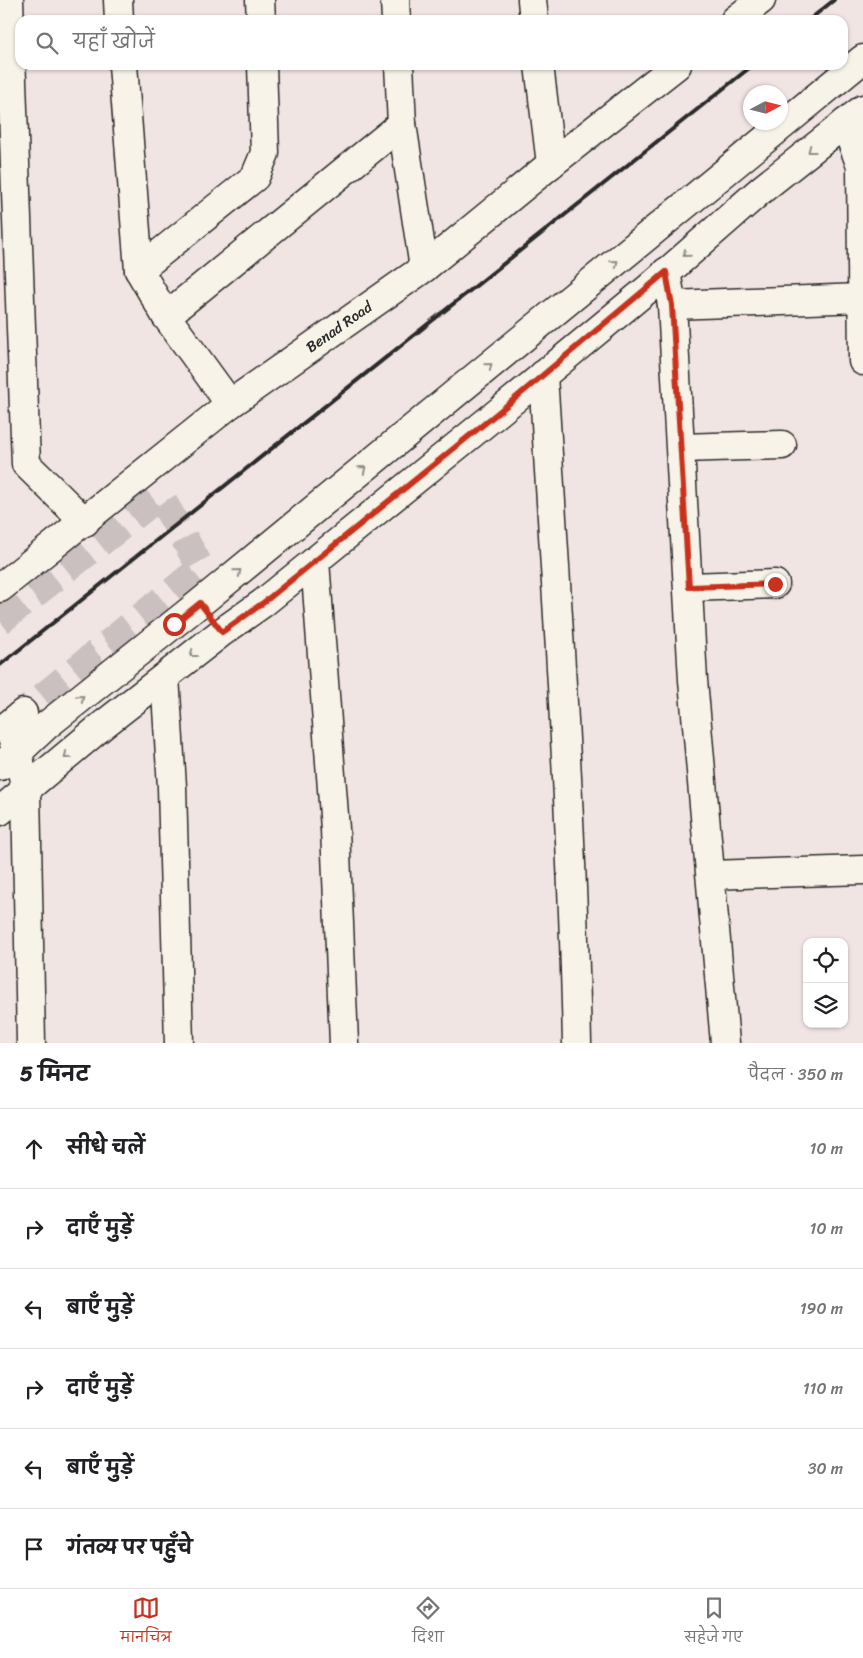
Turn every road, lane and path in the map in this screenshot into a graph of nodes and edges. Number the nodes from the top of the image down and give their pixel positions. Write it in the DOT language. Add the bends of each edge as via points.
graph roads {
  1 [pos="9,0"];
  2 [pos="118,0"];
  3 [pos="260,0"];
  4 [pos="395,0"];
  5 [pos="532,0"];
  6 [pos="120,15"];
  7 [pos="261,15"];
  8 [pos="396,15"];
  9 [pos="534,15"];
  10 [pos="863,59"];
  11 [pos="123,70"];
  12 [pos="262,70"];
  13 [pos="399,70"];
  14 [pos="540,70"];
  15 [pos="671,70"];
  16 [pos="854,116"];
  17 [pos="402,124"];
  18 [pos="550,164"];
  19 [pos="424,268"];
  20 [pos="139,270"];
  21 [pos="666,272"];
  22 [pos="862,298"];
  23 [pos="672,305"];
  24 [pos="166,316"];
  25 [pos="863,361"];
  26 [pos="543,375"];
  27 [pos="230,404"];
  28 [pos="782,445"];
  29 [pos="681,448"];
  30 [pos="85,522"];
  31 [pos="315,561"];
  32 [pos="775,584"];
  33 [pos="689,587"];
  34 [pos="0,588"];
  35 [pos="200,603"];
  36 [pos="222,632"];
  37 [pos="165,677"];
  38 [pos="23,713"];
  39 [pos="9,759"];
  40 [pos="26,791"];
  41 [pos="0,811"];
  42 [pos="863,870"];
  43 [pos="711,875"];
  44 [pos="32,1043"];
  45 [pos="179,1043"];
  46 [pos="344,1043"];
  47 [pos="578,1043"];
  48 [pos="725,1043"];
  1 -- 30 [label="street" via="26,464"];
  2 -- 6 [label="street"];
  3 -- 7 [label="street"];
  4 -- 8 [label="street"];
  5 -- 9 [label="street"];
  35 -- 10 [label="street, one-way"];
  11 -- 20 [label="street"];
  12 -- 20 [label="street" via="266,153 255,176"];
  13 -- 17 [label="street"];
  14 -- 18 [label="street"];
  15 -- 18 [label="street, Benad Road"];
  16 -- 21 [label="street, one-way"];
  16 -- 22 [label="street" via="861,166"];
  17 -- 19 [label="street"];
  17 -- 24 [label="street"];
  18 -- 19 [label="street, Benad Road"];
  19 -- 27 [label="street, Benad Road"];
  20 -- 24 [label="street"];
  21 -- 23 [label="street"];
  21 -- 26 [label="street"];
  22 -- 23 [label="street"];
  22 -- 25 [label="street"];
  23 -- 29 [label="street"];
  24 -- 27 [label="street"];
  26 -- 31 [label="street"];
  26 -- 47 [label="street" via="560,637"];
  27 -- 30 [label="street, Benad Road"];
  28 -- 29 [label="street"];
  29 -- 33 [label="street"];
  30 -- 34 [label="street, Benad Road"];
  31 -- 36 [label="street"];
  31 -- 46 [label="street" via="335,829"];
  32 -- 33 [label="street"];
  33 -- 43 [label="street" via="693,680"];
  35 -- 36 [label="street"];
  39 -- 35 [label="street, one-way"];
  36 -- 37 [label="street, one-way"];
  37 -- 40 [label="street, one-way"];
  37 -- 45 [label="street" via="172,787"];
  38 -- 39 [label="street" via="7,726"];
  39 -- 40 [label="street"];
  40 -- 41 [label="street"];
  40 -- 44 [label="street"];
  42 -- 43 [label="street"];
  43 -- 48 [label="street"];
}
